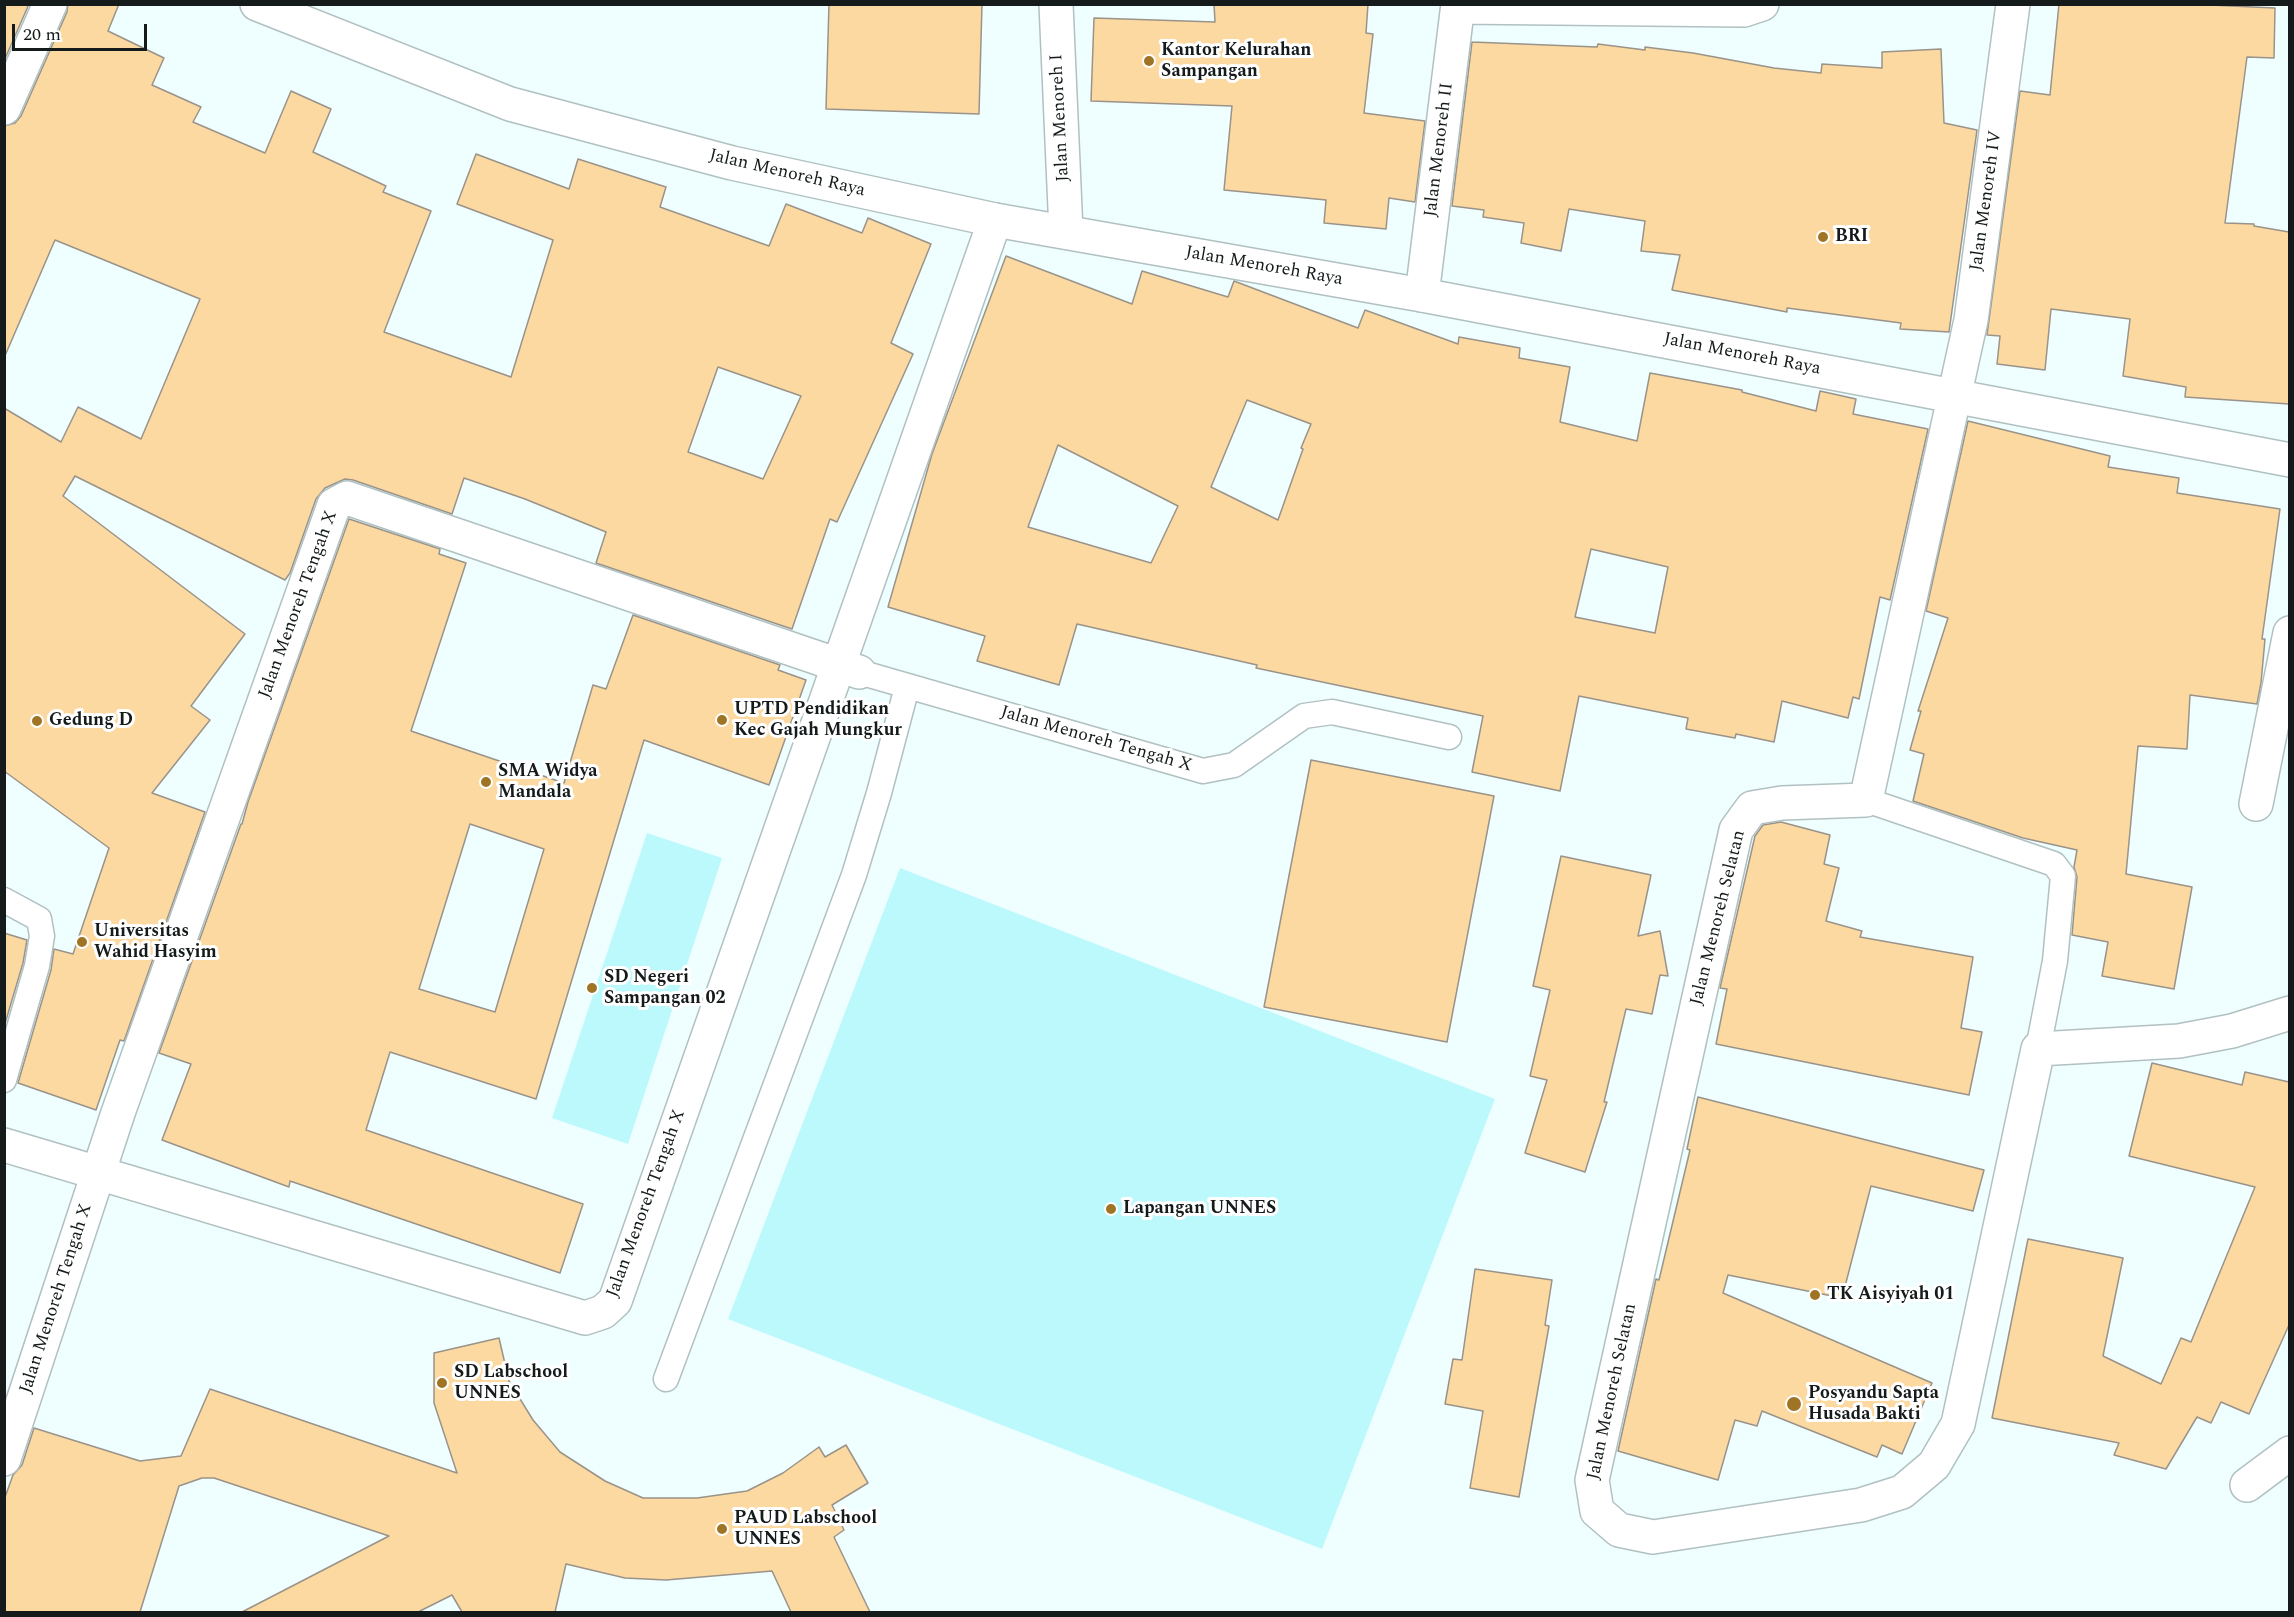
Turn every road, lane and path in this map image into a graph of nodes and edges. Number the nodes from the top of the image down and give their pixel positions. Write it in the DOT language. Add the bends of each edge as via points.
graph roads {
  1 [pos="50,4"];
  2 [pos="257,4"];
  3 [pos="1056,4"];
  4 [pos="1762,4"];
  5 [pos="2013,4"];
  6 [pos="1458,6"];
  7 [pos="4,108"];
  8 [pos="995,220"];
  9 [pos="1066,232"];
  10 [pos="1422,295"];
  11 [pos="1954,396"];
  12 [pos="2289,460"];
  13 [pos="2289,633"];
  14 [pos="848,669"];
  15 [pos="907,687"];
  16 [pos="1449,737"];
  17 [pos="1866,800"];
  18 [pos="2256,804"];
  19 [pos="4,900"];
  20 [pos="2289,1013"];
  21 [pos="2038,1049"];
  22 [pos="4,1080"];
  23 [pos="4,1145"];
  24 [pos="98,1173"];
  25 [pos="666,1379"];
  26 [pos="2289,1453"];
  27 [pos="4,1459"];
  28 [pos="2247,1485"];
  1 -- 7 [label="street"];
  2 -- 8 [label="street, Jalan Menoreh Raya" via="510,104 732,163"];
  3 -- 9 [label="street, Jalan Menoreh I"];
  4 -- 6 [label="street" via="1744,10"];
  5 -- 11 [label="street, Jalan Menoreh IV" via="1971,320"];
  6 -- 10 [label="street, Jalan Menoreh II"];
  8 -- 9 [label="street, Jalan Menoreh Raya"];
  8 -- 14 [label="street, Jalan Menoreh Tengah X"];
  9 -- 10 [label="street, Jalan Menoreh Raya"];
  10 -- 11 [label="street, Jalan Menoreh Raya"];
  11 -- 12 [label="street, Jalan Menoreh Raya"];
  11 -- 17 [label="street"];
  13 -- 18 [label="street"];
  14 -- 15 [label="lane, Jalan Menoreh Tengah X"];
  14 -- 24 [label="street, Jalan Menoreh Tengah X" via="615,1301 603,1312 585,1318"];
  14 -- 24 [label="street, Jalan Menoreh Tengah X" via="347,498 334,505"];
  15 -- 16 [label="lane, Jalan Menoreh Tengah X" via="1203,771 1234,765 1304,716 1332,712"];
  15 -- 25 [label="lane" via="854,875"];
  17 -- 21 [label="lane" via="2054,864 2063,876 2055,961"];
  17 -- 21 [label="street, Jalan Menoreh Selatan" via="1752,808 1736,830 1592,1480 1597,1511 1619,1530 1653,1537 1861,1505 1902,1492 1934,1466 1958,1424"];
  19 -- 22 [label="lane" via="39,919 42,936"];
  20 -- 21 [label="street" via="2232,1031 2179,1041"];
  23 -- 24 [label="street, Jalan Menoreh Tengah X"];
  24 -- 27 [label="street, Jalan Menoreh Tengah X"];
  26 -- 28 [label="street"];
}
